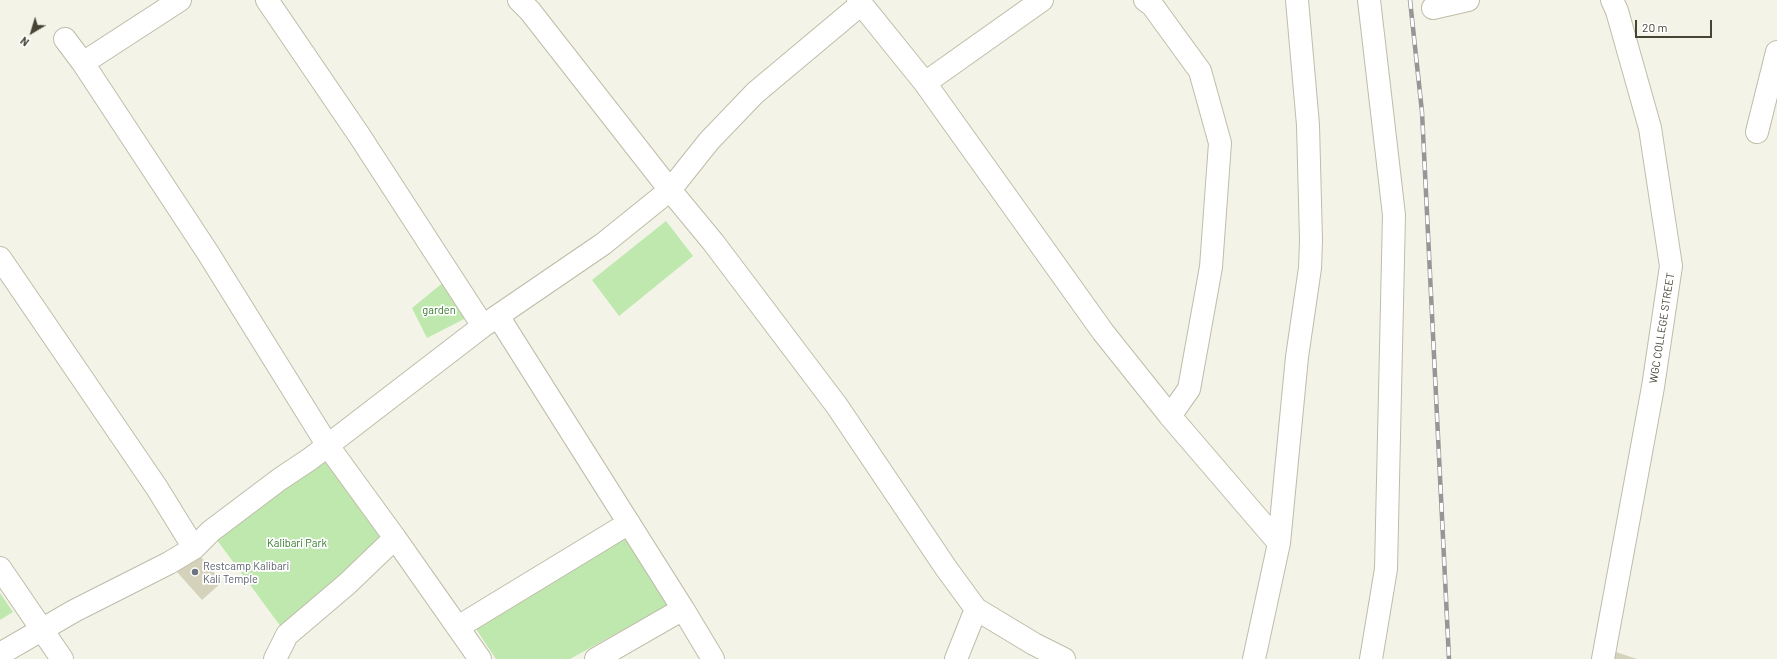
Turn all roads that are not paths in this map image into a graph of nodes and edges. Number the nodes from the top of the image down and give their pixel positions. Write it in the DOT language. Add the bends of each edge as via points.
graph roads {
  1 [pos="180,0"];
  2 [pos="267,0"];
  3 [pos="519,0"];
  4 [pos="1042,0"];
  5 [pos="1145,0"];
  6 [pos="1297,0"];
  7 [pos="1369,0"];
  8 [pos="1468,0"];
  9 [pos="1612,0"];
  10 [pos="859,2"];
  11 [pos="1433,8"];
  12 [pos="65,39"];
  13 [pos="1777,52"];
  14 [pos="83,63"];
  15 [pos="926,83"];
  16 [pos="1757,132"];
  17 [pos="670,190"];
  18 [pos="0,258"];
  19 [pos="490,321"];
  20 [pos="1170,416"];
  21 [pos="328,446"];
  22 [pos="629,523"];
  23 [pos="395,538"];
  24 [pos="1279,543"];
  25 [pos="194,548"];
  26 [pos="0,568"];
  27 [pos="683,608"];
  28 [pos="976,609"];
  29 [pos="458,627"];
  30 [pos="42,629"];
  31 [pos="0,654"];
  32 [pos="62,659"];
  33 [pos="275,659"];
  34 [pos="480,659"];
  35 [pos="596,659"];
  36 [pos="713,659"];
  37 [pos="956,659"];
  38 [pos="1064,659"];
  39 [pos="1254,659"];
  40 [pos="1371,659"];
  41 [pos="1603,659"];
  1 -- 14 [label="street"];
  2 -- 19 [label="street"];
  3 -- 17 [label="street" via="530,10"];
  4 -- 15 [label="street"];
  5 -- 20 [label="street" via="1152,5 1200,71 1220,143 1210,275 1189,388"];
  6 -- 24 [label="street" via="1308,125 1311,254 1297,357"];
  7 -- 40 [label="street" via="1394,215 1386,569"];
  8 -- 11 [label="street"];
  9 -- 41 [label="street, WGC COLLEGE STREET" via="1650,128 1671,266"];
  10 -- 15 [label="street"];
  10 -- 17 [label="street" via="755,93 709,141"];
  12 -- 14 [label="street"];
  13 -- 16 [label="street"];
  14 -- 21 [label="street" via="208,253"];
  15 -- 20 [label="street" via="1103,332"];
  17 -- 19 [label="street" via="603,244"];
  17 -- 28 [label="street" via="714,242 837,406"];
  18 -- 25 [label="street" via="157,488"];
  19 -- 21 [label="street"];
  19 -- 22 [label="street"];
  20 -- 24 [label="street"];
  21 -- 23 [label="street"];
  21 -- 25 [label="street" via="211,531"];
  22 -- 27 [label="street"];
  22 -- 29 [label="street"];
  23 -- 29 [label="street"];
  23 -- 33 [label="street" via="347,584 287,635"];
  24 -- 39 [label="street"];
  25 -- 30 [label="street"];
  26 -- 30 [label="street"];
  27 -- 35 [label="street"];
  27 -- 36 [label="street"];
  28 -- 37 [label="street"];
  28 -- 38 [label="street"];
  29 -- 34 [label="street"];
  30 -- 31 [label="street"];
  30 -- 32 [label="street"];
}
